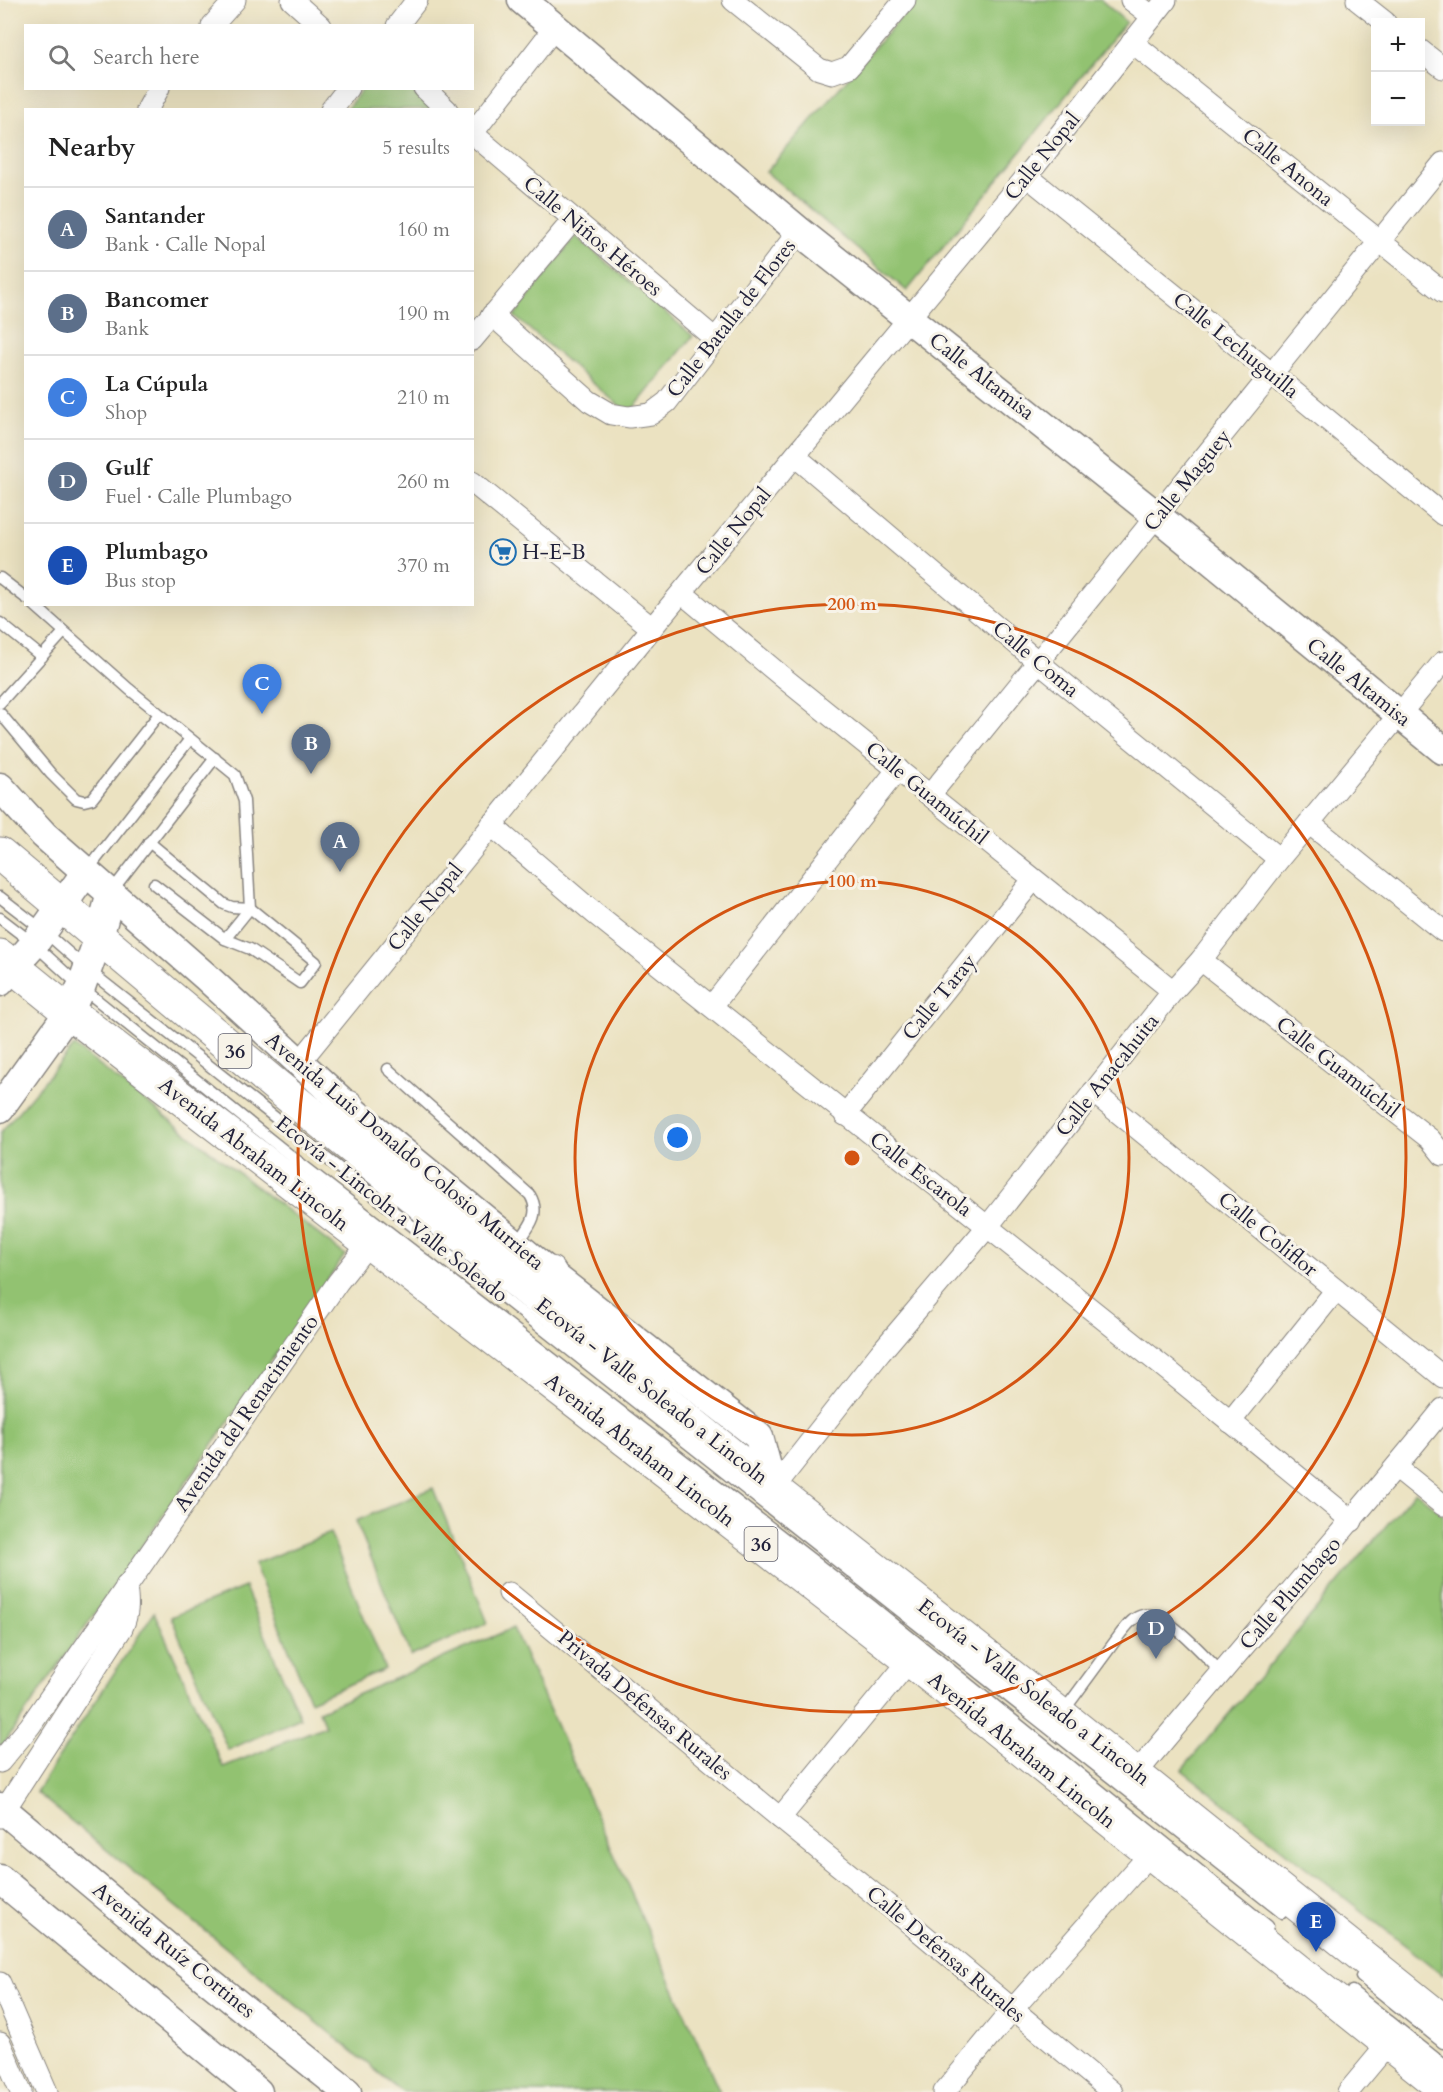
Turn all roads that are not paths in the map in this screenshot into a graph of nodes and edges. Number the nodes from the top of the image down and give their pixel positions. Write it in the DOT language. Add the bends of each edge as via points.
graph roads {
  1 [pos="235,0"];
  2 [pos="292,0"];
  3 [pos="417,0"];
  4 [pos="522,0"];
  5 [pos="733,0"];
  6 [pos="905,0"];
  7 [pos="1131,0"];
  8 [pos="1166,0"];
  9 [pos="1359,1"];
  10 [pos="1153,17"];
  11 [pos="1380,18"];
  12 [pos="214,24"];
  13 [pos="319,24"];
  14 [pos="399,24"];
  15 [pos="555,27"];
  16 [pos="1132,42"];
  17 [pos="1425,54"];
  18 [pos="1443,68"];
  19 [pos="158,90"];
  20 [pos="346,90"];
  21 [pos="426,90"];
  22 [pos="148,108"];
  23 [pos="333,108"];
  24 [pos="445,108"];
  25 [pos="474,132"];
  26 [pos="474,134"];
  27 [pos="1443,163"];
  28 [pos="1027,176"];
  29 [pos="573,219"];
  30 [pos="799,231"];
  31 [pos="1381,242"];
  32 [pos="1443,292"];
  33 [pos="492,315"];
  34 [pos="908,319"];
  35 [pos="474,338"];
  36 [pos="714,338"];
  37 [pos="1272,374"];
  38 [pos="795,456"];
  39 [pos="474,485"];
  40 [pos="1443,515"];
  41 [pos="1157,516"];
  42 [pos="0,578"];
  43 [pos="682,593"];
  44 [pos="24,596"];
  45 [pos="35,606"];
  46 [pos="0,623"];
  47 [pos="652,628"];
  48 [pos="64,632"];
  49 [pos="42,657"];
  50 [pos="1038,662"];
  51 [pos="1443,662"];
  52 [pos="0,703"];
  53 [pos="0,713"];
  54 [pos="159,714"];
  55 [pos="1399,716"];
  56 [pos="190,739"];
  57 [pos="1443,750"];
  58 [pos="215,758"];
  59 [pos="898,769"];
  60 [pos="0,787"];
  61 [pos="930,795"];
  62 [pos="1309,823"];
  63 [pos="491,825"];
  64 [pos="149,842"];
  65 [pos="0,854"];
  66 [pos="1280,859"];
  67 [pos="86,872"];
  68 [pos="1033,880"];
  69 [pos="154,884"];
  70 [pos="111,892"];
  71 [pos="0,897"];
  72 [pos="250,908"];
  73 [pos="0,918"];
  74 [pos="1443,931"];
  75 [pos="99,937"];
  76 [pos="225,939"];
  77 [pos="26,947"];
  78 [pos="1201,960"];
  79 [pos="79,990"];
  80 [pos="1173,991"];
  81 [pos="712,1006"];
  82 [pos="299,1063"];
  83 [pos="388,1069"];
  84 [pos="1093,1092"];
  85 [pos="348,1107"];
  86 [pos="0,1108"];
  87 [pos="845,1115"];
  88 [pos="1443,1155"];
  89 [pos="371,1163"];
  90 [pos="988,1226"];
  91 [pos="369,1243"];
  92 [pos="516,1245"];
  93 [pos="550,1273"];
  94 [pos="1336,1290"];
  95 [pos="575,1329"];
  96 [pos="1443,1377"];
  97 [pos="1443,1409"];
  98 [pos="1230,1422"];
  99 [pos="1396,1467"];
  100 [pos="773,1489"];
  101 [pos="1443,1505"];
  102 [pos="1352,1521"];
  103 [pos="126,1586"];
  104 [pos="509,1593"];
  105 [pos="910,1660"];
  106 [pos="1221,1672"];
  107 [pos="1061,1715"];
  108 [pos="0,1762"];
  109 [pos="1135,1775"];
  110 [pos="1,1812"];
  111 [pos="780,1818"];
  112 [pos="1151,1853"];
  113 [pos="0,1879"];
  114 [pos="1282,1913"];
  115 [pos="1271,1928"];
  116 [pos="1361,1977"];
  117 [pos="0,1983"];
  118 [pos="1352,1991"];
  119 [pos="1012,2010"];
  120 [pos="1443,2021"];
  121 [pos="0,2043"];
  122 [pos="1443,2043"];
  123 [pos="1388,2044"];
  124 [pos="1443,2064"];
  125 [pos="1443,2087"];
  126 [pos="21,2092"];
  127 [pos="47,2092"];
  128 [pos="258,2092"];
  129 [pos="347,2092"];
  130 [pos="944,2092"];
  131 [pos="1112,2092"];
  132 [pos="1348,2092"];
  1 -- 12 [label="street"];
  2 -- 13 [label="street"];
  3 -- 14 [label="street"];
  4 -- 15 [label="street, Calle Altamisa"];
  5 -- 6 [label="street" via="819,69 832,73 849,67"];
  7 -- 10 [label="street"];
  8 -- 10 [label="street, Calle Nopal"];
  9 -- 11 [label="street"];
  10 -- 16 [label="street, Calle Nopal"];
  15 -- 25 [label="street"];
  15 -- 30 [label="street, Calle Altamisa"];
  16 -- 28 [label="street, Calle Nopal"];
  16 -- 31 [label="street, Calle Anona"];
  17 -- 18 [label="street"];
  19 -- 22 [label="street"];
  20 -- 23 [label="street"];
  21 -- 24 [label="street"];
  26 -- 29 [label="street, Calle Niños Héroes"];
  27 -- 31 [label="street, Calle Maguey"];
  28 -- 34 [label="street, Calle Nopal"];
  28 -- 37 [label="street, Calle Lechuguilla"];
  29 -- 33 [label="street"];
  29 -- 36 [label="street, Calle Niños Héroes"];
  30 -- 34 [label="street, Calle Altamisa"];
  30 -- 36 [label="street, Calle Batalla de Flores"];
  31 -- 32 [label="street, Calle Anona"];
  31 -- 37 [label="street, Calle Maguey"];
  33 -- 35 [label="street"];
  33 -- 36 [label="street, Calle Batalla de Flores" via="589,401 610,414 629,417 651,414 667,402"];
  34 -- 38 [label="street, Calle Nopal"];
  34 -- 41 [label="street, Calle Altamisa"];
  37 -- 40 [label="street, Calle Lechuguilla"];
  37 -- 41 [label="street, Calle Maguey"];
  38 -- 43 [label="street, Calle Nopal"];
  38 -- 50 [label="street, Calle Coma"];
  39 -- 47 [label="street"];
  41 -- 50 [label="street, Calle Maguey"];
  41 -- 55 [label="street, Calle Altamisa"];
  42 -- 44 [label="lane"];
  43 -- 47 [label="street, Calle Nopal"];
  43 -- 59 [label="street, Calle Guamúchil"];
  45 -- 48 [label="lane"];
  46 -- 49 [label="lane"];
  47 -- 63 [label="street, Calle Nopal"];
  48 -- 49 [label="lane"];
  48 -- 54 [label="lane"];
  49 -- 52 [label="lane"];
  50 -- 61 [label="street, Calle Maguey"];
  50 -- 66 [label="street, Calle Coma"];
  51 -- 55 [label="street, Calle Anacahuita"];
  53 -- 54 [label="lane" via="51,774 76,799 84,801 92,799"];
  54 -- 56 [label="lane"];
  55 -- 57 [label="street, Calle Altamisa"];
  55 -- 62 [label="street, Calle Anacahuita"];
  56 -- 58 [label="lane"];
  56 -- 67 [label="lane"];
  58 -- 64 [label="lane"];
  58 -- 72 [label="lane" via="235,775 244,801"];
  59 -- 61 [label="street, Calle Guamúchil"];
  59 -- 81 [label="street"];
  60 -- 67 [label="street, Avenida Luis Donaldo Colosio Murrieta" via="44,835"];
  61 -- 68 [label="street, Calle Guamúchil"];
  62 -- 66 [label="street, Calle Anacahuita"];
  62 -- 74 [label="street"];
  63 -- 81 [label="street, Calle Escarola"];
  63 -- 82 [label="street, Calle Nopal"];
  64 -- 70 [label="lane"];
  64 -- 72 [label="lane" via="224,904"];
  65 -- 77 [label="main road, 36"];
  66 -- 78 [label="street, Calle Anacahuita"];
  67 -- 70 [label="street, Avenida Luis Donaldo Colosio Murrieta"];
  67 -- 77 [label="street"];
  68 -- 80 [label="street, Calle Guamúchil"];
  68 -- 87 [label="street, Calle Taray"];
  69 -- 76 [label="lane"];
  70 -- 75 [label="street"];
  70 -- 82 [label="street, Avenida Luis Donaldo Colosio Murrieta"];
  71 -- 77 [label="lane, Ecovía - Valle Soleado a Lincoln"];
  72 -- 76 [label="lane"];
  72 -- 76 [label="lane" via="316,962 300,983 250,949"];
  73 -- 77 [label="lane"];
  75 -- 77 [label="main road, 36"];
  75 -- 79 [label="street"];
  75 -- 89 [label="main road, 36"];
  77 -- 79 [label="main road, Avenida Abraham Lincoln / 36"];
  77 -- 79 [label="lane, Ecovía - Valle Soleado a Lincoln"];
  78 -- 80 [label="street, Calle Anacahuita"];
  78 -- 88 [label="street, Calle Guamúchil" via="1430,1139"];
  79 -- 86 [label="street"];
  79 -- 91 [label="main road, Avenida Abraham Lincoln / 36"];
  79 -- 114 [label="lane, Ecovía - Valle Soleado a Lincoln"];
  79 -- 115 [label="lane, Ecovía - Lincoln a Valle Soleado" via="872,1606"];
  80 -- 84 [label="street, Calle Anacahuita"];
  81 -- 87 [label="street, Calle Escarola"];
  82 -- 85 [label="street, Avenida Luis Donaldo Colosio Murrieta"];
  83 -- 92 [label="lane" via="530,1195 535,1203 534,1220"];
  84 -- 90 [label="street, Calle Anacahuita"];
  84 -- 94 [label="street, Calle Coliflor"];
  85 -- 89 [label="main road"];
  85 -- 92 [label="street, Avenida Luis Donaldo Colosio Murrieta"];
  87 -- 90 [label="street, Calle Escarola"];
  89 -- 95 [label="main road, 36"];
  90 -- 98 [label="street, Calle Escarola"];
  90 -- 100 [label="street, Calle Anacahuita" via="880,1353"];
  91 -- 103 [label="street, Avenida del Renacimiento"];
  91 -- 105 [label="main road, Avenida Abraham Lincoln / 36"];
  92 -- 93 [label="street, Avenida Luis Donaldo Colosio Murrieta"];
  93 -- 95 [label="main road"];
  93 -- 100 [label="street, Avenida Luis Donaldo Colosio Murrieta" via="759,1437"];
  94 -- 96 [label="street, Calle Coliflor"];
  94 -- 98 [label="street"];
  95 -- 100 [label="main road, 36"];
  97 -- 99 [label="street, Calle Plumbago"];
  98 -- 102 [label="street, Calle Escarola"];
  99 -- 101 [label="street"];
  99 -- 102 [label="street, Calle Plumbago"];
  100 -- 107 [label="main road, 36"];
  102 -- 106 [label="street, Calle Plumbago"];
  103 -- 108 [label="street, Avenida del Renacimiento" via="30,1726"];
  103 -- 110 [label="street" via="129,1605 122,1628"];
  104 -- 111 [label="street, Privada Defensas Rurales"];
  105 -- 111 [label="street"];
  105 -- 112 [label="main road, Avenida Abraham Lincoln / 36"];
  106 -- 107 [label="lane" via="1167,1621 1156,1615 1142,1615 1121,1633"];
  106 -- 109 [label="street, Calle Plumbago"];
  107 -- 109 [label="main road, 36"];
  109 -- 120 [label="main road, 36"];
  110 -- 129 [label="street, Avenida Ruíz Cortines"];
  111 -- 119 [label="street, Calle Defensas Rurales"];
  112 -- 119 [label="street"];
  112 -- 123 [label="main road, Avenida Abraham Lincoln / 36"];
  113 -- 128 [label="street"];
  116 -- 122 [label="lane"];
  117 -- 127 [label="street"];
  118 -- 124 [label="lane"];
  119 -- 130 [label="street"];
  119 -- 131 [label="street, Calle Defensas Rurales"];
  121 -- 126 [label="street"];
  123 -- 125 [label="main road, Avenida Abraham Lincoln / 36"];
  123 -- 132 [label="street"];
}
